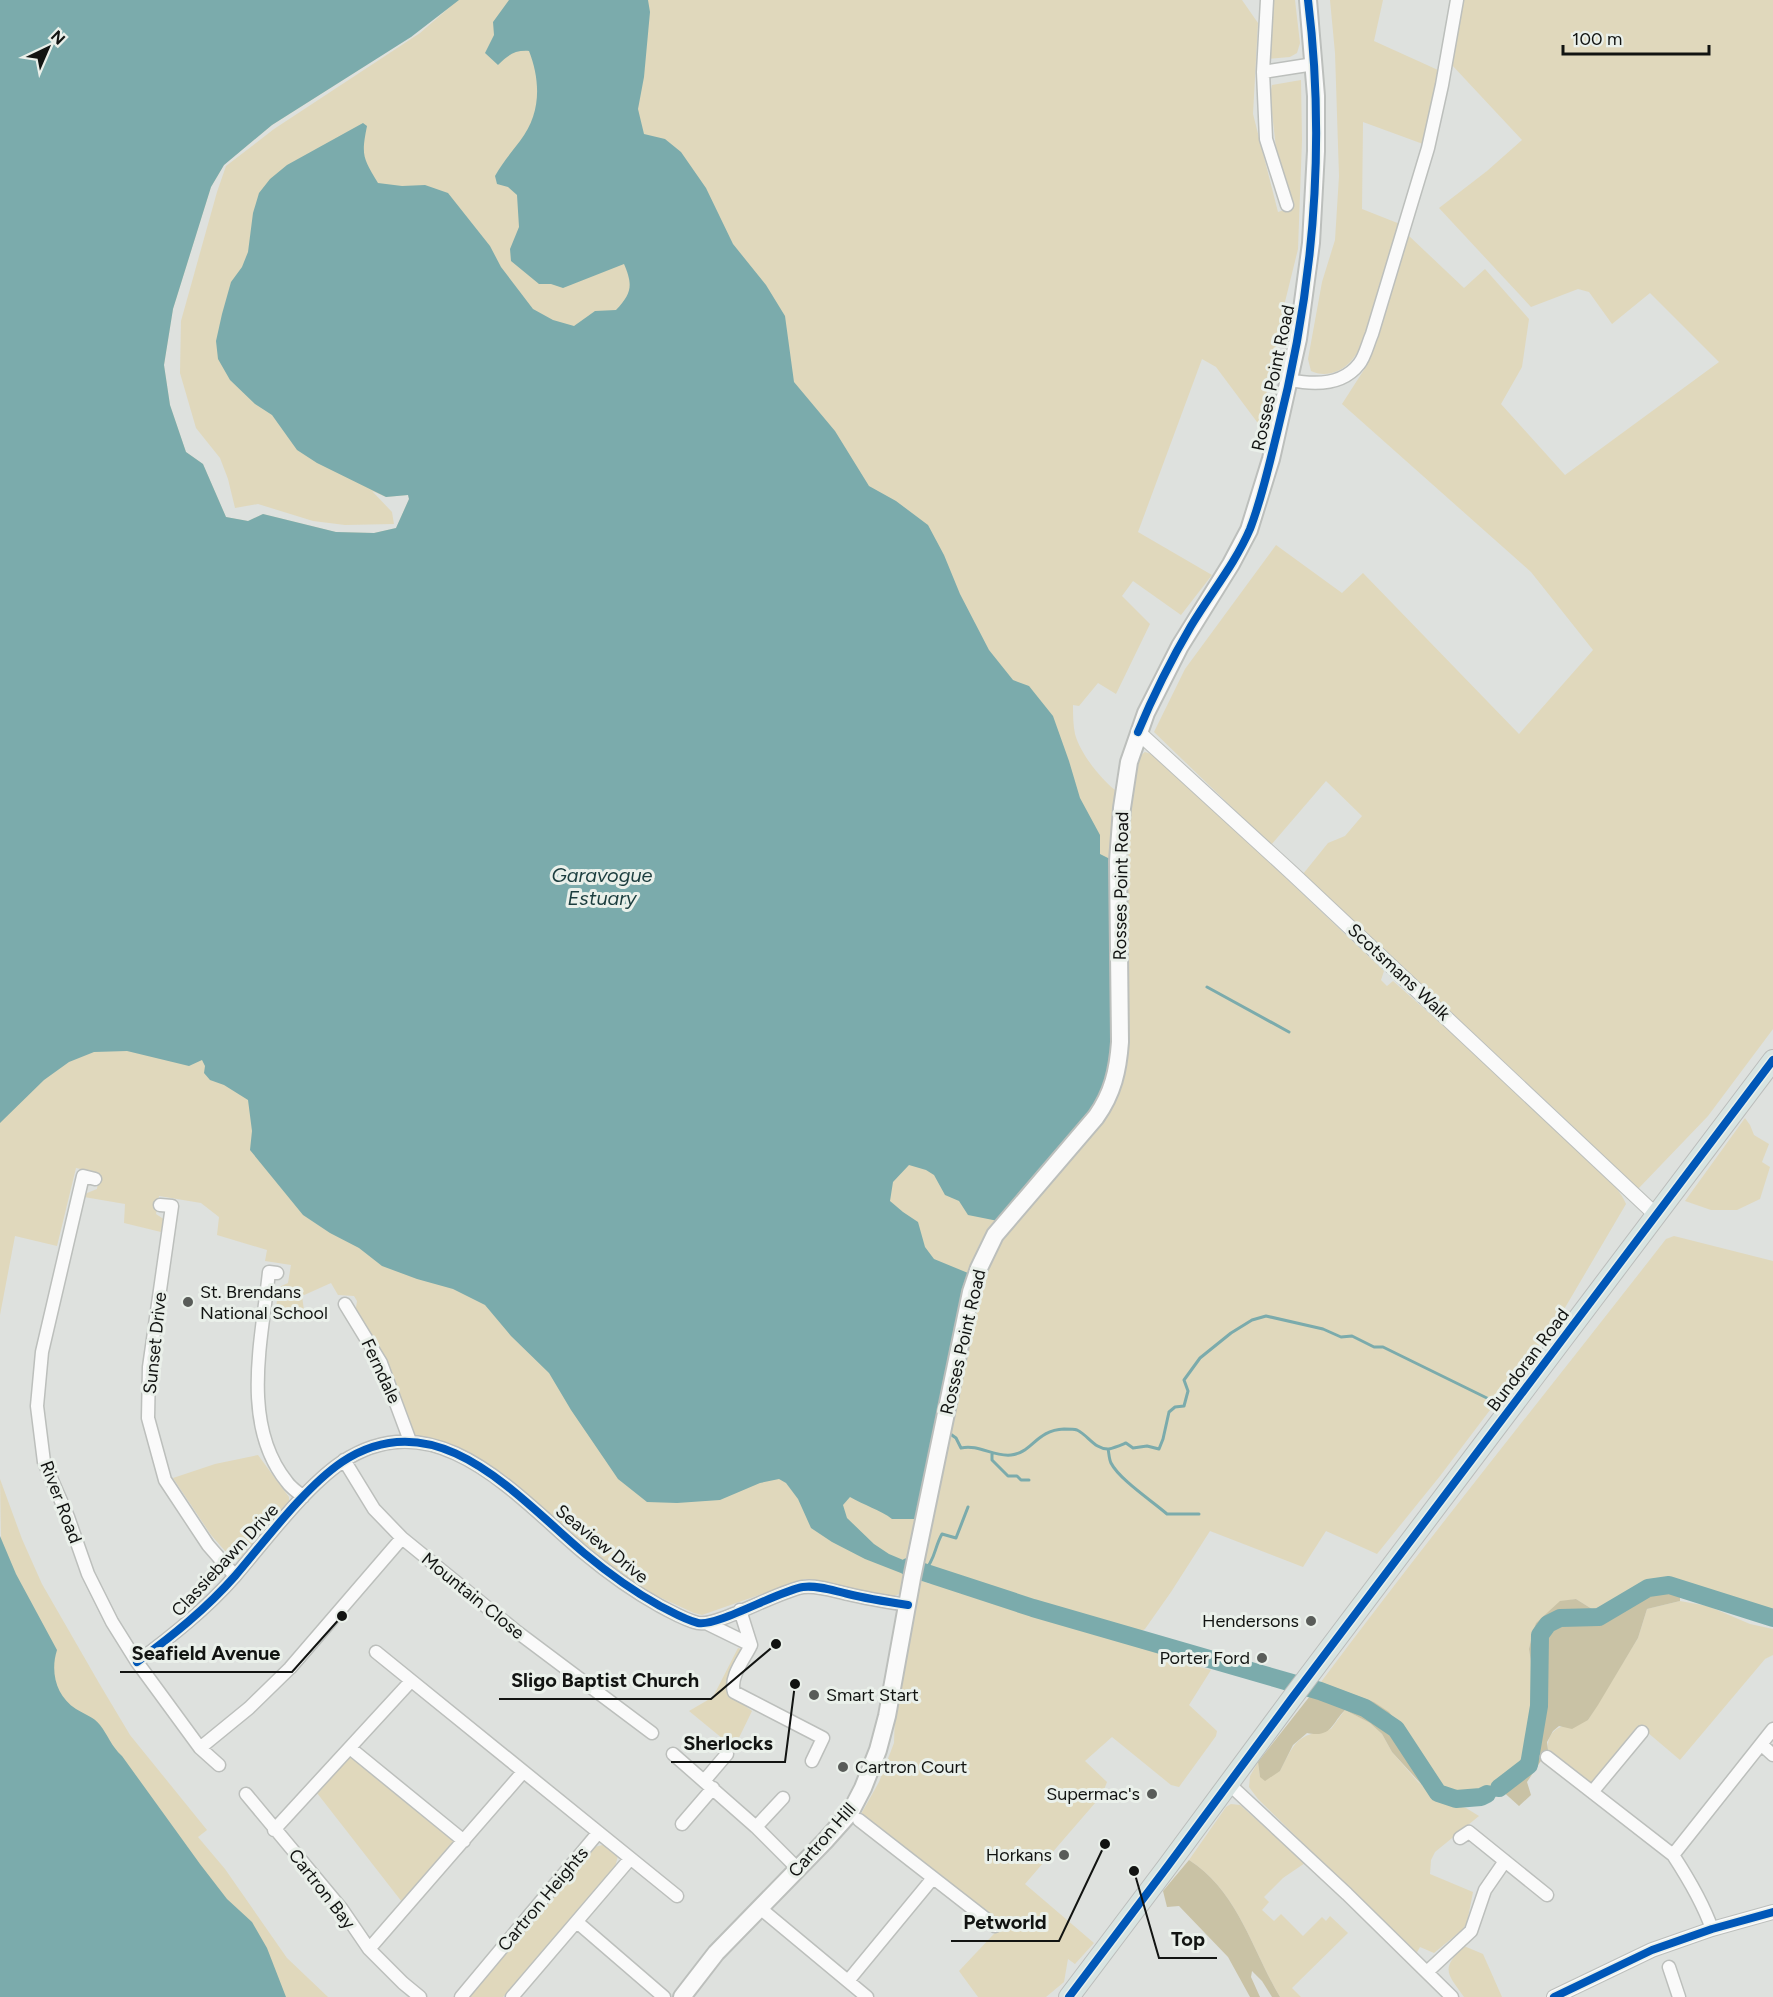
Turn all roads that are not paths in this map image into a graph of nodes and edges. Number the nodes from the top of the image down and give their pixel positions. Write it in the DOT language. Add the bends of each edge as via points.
graph roads {
  1 [pos="1268,0"];
  2 [pos="1308,0"];
  3 [pos="1456,0"];
  4 [pos="1314,64"];
  5 [pos="1263,72"];
  6 [pos="1287,206"];
  7 [pos="1290,380"];
  8 [pos="1138,732"];
  9 [pos="1773,1060"];
  10 [pos="94,1179"];
  11 [pos="160,1205"];
  12 [pos="1657,1216"];
  13 [pos="278,1273"];
  14 [pos="345,1304"];
  15 [pos="410,1441"];
  16 [pos="344,1460"];
  17 [pos="303,1497"];
  18 [pos="402,1538"];
  19 [pos="236,1575"];
  20 [pos="912,1578"];
  21 [pos="908,1605"];
  22 [pos="740,1610"];
  23 [pos="706,1623"];
  24 [pos="752,1645"];
  25 [pos="376,1652"];
  26 [pos="137,1662"];
  27 [pos="411,1681"];
  28 [pos="1773,1729"];
  29 [pos="1641,1732"];
  30 [pos="652,1734"];
  31 [pos="1762,1745"];
  32 [pos="200,1748"];
  33 [pos="350,1748"];
  34 [pos="673,1754"];
  35 [pos="727,1754"];
  36 [pos="1773,1755"];
  37 [pos="1547,1757"];
  38 [pos="812,1761"];
  39 [pos="219,1765"];
  40 [pos="523,1772"];
  41 [pos="1228,1783"];
  42 [pos="708,1784"];
  43 [pos="1593,1791"];
  44 [pos="246,1794"];
  45 [pos="783,1798"];
  46 [pos="859,1820"];
  47 [pos="682,1824"];
  48 [pos="756,1827"];
  49 [pos="274,1830"];
  50 [pos="598,1833"];
  51 [pos="1460,1838"];
  52 [pos="464,1841"];
  53 [pos="1673,1856"];
  54 [pos="630,1860"];
  55 [pos="1505,1861"];
  56 [pos="798,1869"];
  57 [pos="933,1878"];
  58 [pos="1547,1895"];
  59 [pos="677,1896"];
  60 [pos="760,1908"];
  61 [pos="1773,1912"];
  62 [pos="577,1922"];
  63 [pos="995,1926"];
  64 [pos="1712,1929"];
  65 [pos="369,1949"];
  66 [pos="1669,1966"];
  67 [pos="1427,1972"];
  68 [pos="848,1982"];
  69 [pos="420,1997"];
  70 [pos="461,1997"];
  71 [pos="512,1997"];
  72 [pos="664,1997"];
  73 [pos="682,1997"];
  74 [pos="867,1997"];
  75 [pos="1069,1997"];
  76 [pos="1452,1997"];
  77 [pos="1554,1997"];
  78 [pos="1679,1997"];
  1 -- 5 [label="street"];
  2 -- 4 [label="main road, Rosses Point Road"];
  3 -- 7 [label="street" via="1428,148 1372,334 1359,364 1341,379 1321,384"];
  4 -- 5 [label="street"];
  4 -- 7 [label="main road, Rosses Point Road" via="1316,151 1311,243"];
  5 -- 6 [label="street" via="1266,139"];
  7 -- 8 [label="main road, Rosses Point Road" via="1249,530 1180,646"];
  8 -- 12 [label="street, Scotsmans Walk"];
  8 -- 20 [label="main road, Rosses Point Road" via="1129,762 1120,829 1120,1042 1114,1084 1096,1117 995,1235 979,1268"];
  9 -- 12 [label="highway, Bundoran Road"];
  10 -- 26 [label="street, River Road" via="83,1176 42,1352 37,1406 44,1462 88,1574"];
  11 -- 19 [label="street, Sunset Drive" via="172,1206 149,1367 148,1418 165,1480 208,1545"];
  12 -- 41 [label="highway, Bundoran Road"];
  13 -- 17 [label="street" via="269,1272 258,1397 266,1444 287,1482"];
  14 -- 15 [label="street, Ferndale" via="381,1363"];
  15 -- 16 [label="street, Seaview Drive" via="385,1442"];
  15 -- 23 [label="street, Seaview Drive" via="465,1457 521,1497 628,1587 673,1613"];
  16 -- 17 [label="street, Seaview Drive"];
  16 -- 18 [label="street, Mountain Close" via="374,1509"];
  17 -- 19 [label="street, Classiebawn Drive"];
  18 -- 30 [label="street, Mountain Close"];
  18 -- 32 [label="street" via="291,1668"];
  19 -- 26 [label="street, Classiebawn Drive" via="184,1627"];
  20 -- 21 [label="main road, Cartron Hill"];
  21 -- 22 [label="street" via="809,1587"];
  21 -- 56 [label="main road, Cartron Hill" via="887,1716 863,1788 850,1813"];
  22 -- 23 [label="street"];
  22 -- 24 [label="street"];
  23 -- 24 [label="street, Seaview Drive"];
  24 -- 38 [label="street" via="734,1679 734,1692 823,1738"];
  25 -- 27 [label="street"];
  26 -- 32 [label="street, River Road"];
  27 -- 33 [label="street"];
  27 -- 40 [label="street"];
  28 -- 31 [label="street"];
  29 -- 43 [label="street"];
  31 -- 36 [label="street"];
  31 -- 53 [label="street"];
  32 -- 39 [label="street, River Road"];
  33 -- 49 [label="street"];
  33 -- 52 [label="street"];
  34 -- 42 [label="street"];
  35 -- 42 [label="street"];
  37 -- 43 [label="street"];
  40 -- 50 [label="street"];
  40 -- 52 [label="street, Cartron Bay"];
  41 -- 67 [label="street"];
  41 -- 75 [label="highway, Bundoran Road"];
  42 -- 47 [label="street"];
  42 -- 48 [label="street"];
  43 -- 53 [label="street"];
  44 -- 49 [label="street, Cartron Bay"];
  45 -- 48 [label="street"];
  46 -- 57 [label="street"];
  48 -- 56 [label="street"];
  49 -- 65 [label="street, Cartron Bay"];
  50 -- 54 [label="street, Cartron Heights"];
  50 -- 70 [label="street, Cartron Heights"];
  51 -- 55 [label="street" via="1469,1832"];
  52 -- 65 [label="street, Cartron Bay"];
  53 -- 64 [label="street"];
  54 -- 59 [label="street, Cartron Heights"];
  54 -- 62 [label="street"];
  55 -- 58 [label="street"];
  55 -- 67 [label="street" via="1485,1890 1471,1931"];
  56 -- 60 [label="main road, Cartron Hill"];
  57 -- 63 [label="street"];
  57 -- 68 [label="street"];
  60 -- 68 [label="street"];
  60 -- 73 [label="main road, Cartron Hill" via="716,1953"];
  61 -- 64 [label="street"];
  62 -- 71 [label="street"];
  62 -- 72 [label="street"];
  64 -- 77 [label="street" via="1652,1950"];
  65 -- 69 [label="street, Cartron Bay"];
  66 -- 78 [label="street"];
  67 -- 76 [label="street"];
  68 -- 74 [label="street"];
}
